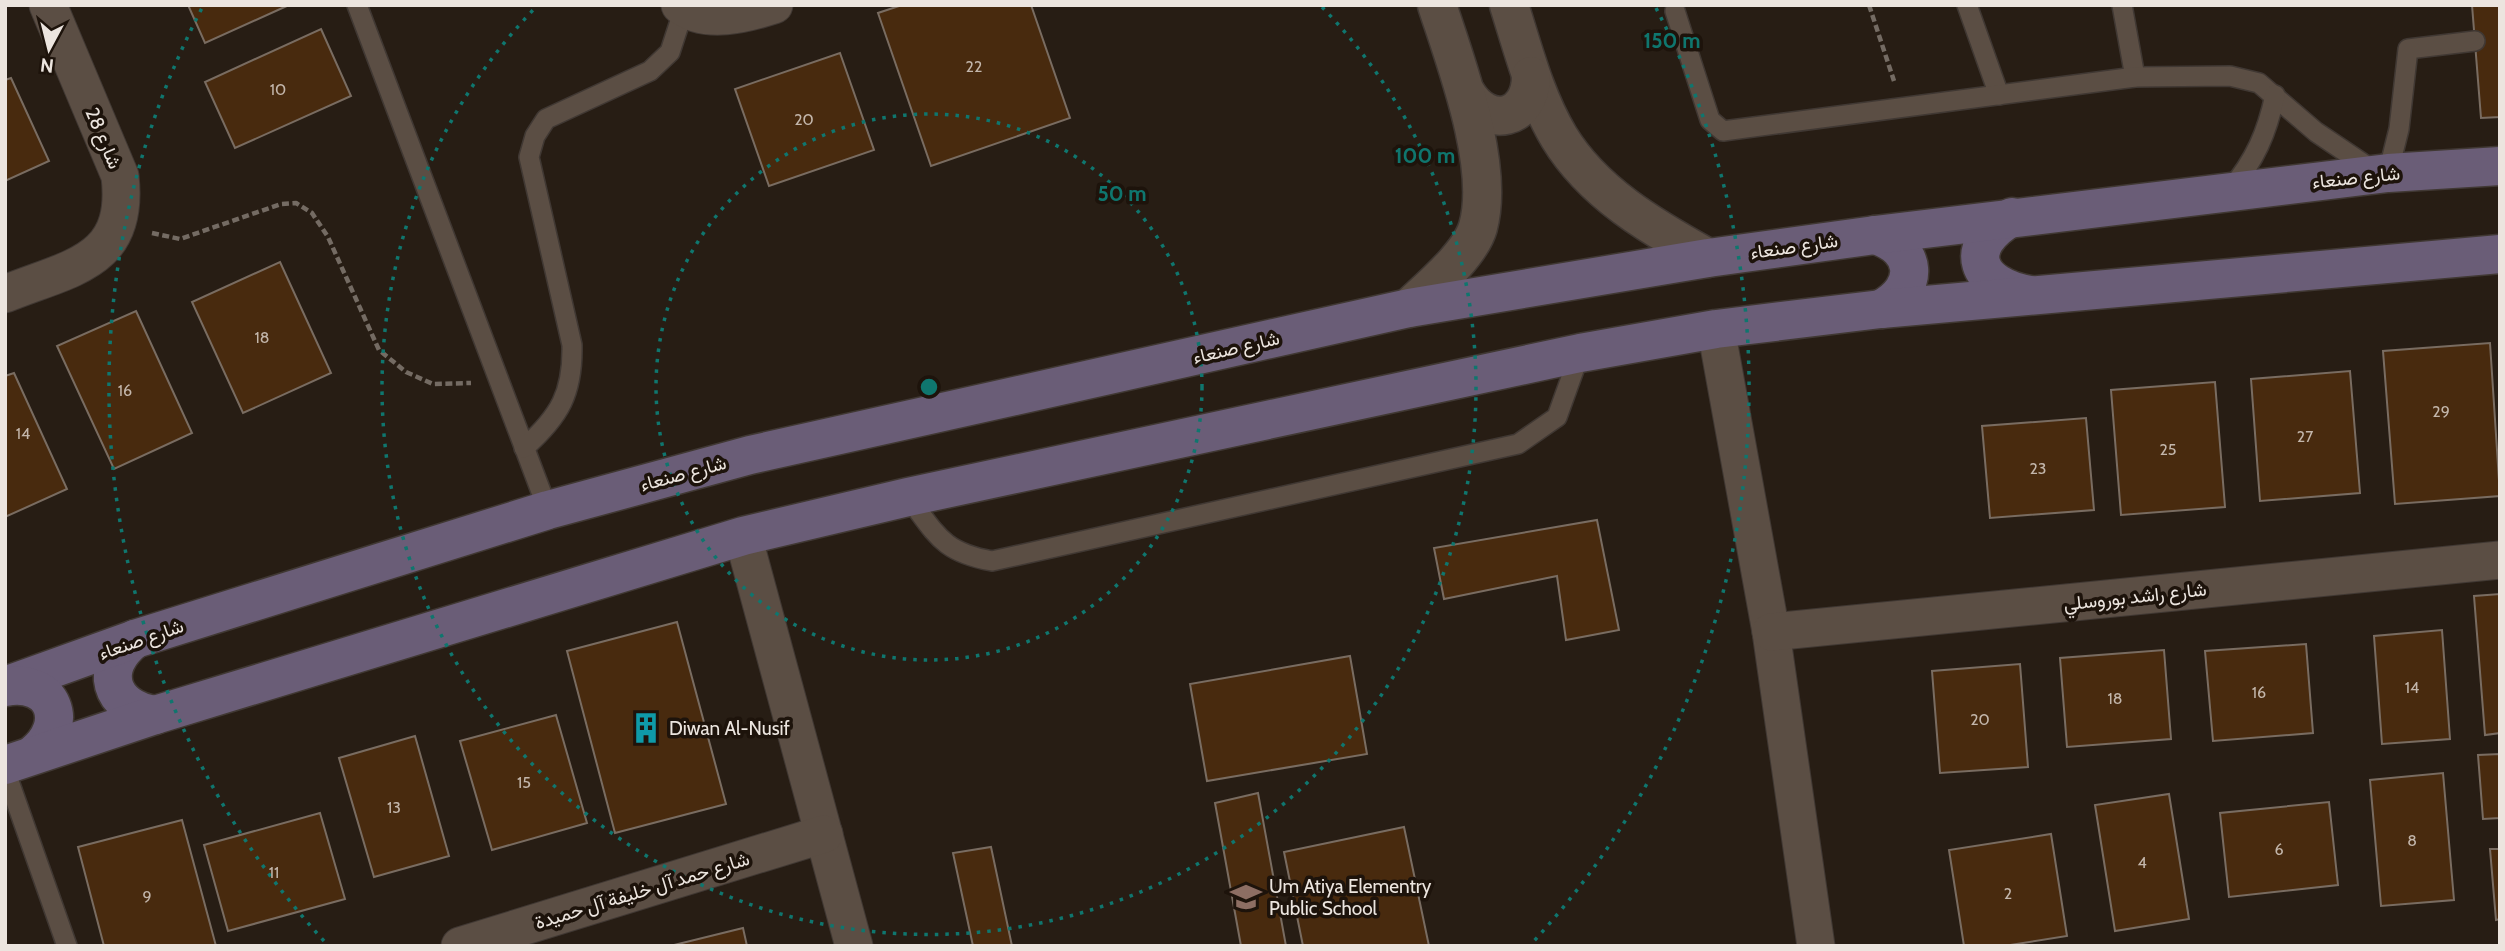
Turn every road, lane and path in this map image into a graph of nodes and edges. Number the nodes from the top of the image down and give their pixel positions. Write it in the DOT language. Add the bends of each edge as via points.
graph roads {
  1 [pos="48,5"];
  2 [pos="357,5"];
  3 [pos="774,5"];
  4 [pos="1437,5"];
  5 [pos="1509,5"];
  6 [pos="1869,5"];
  7 [pos="1967,5"];
  8 [pos="2122,5"];
  9 [pos="682,7"];
  10 [pos="1675,10"];
  11 [pos="2475,41"];
  12 [pos="1531,76"];
  13 [pos="2135,77"];
  14 [pos="1466,93"];
  15 [pos="1999,95"];
  16 [pos="2275,95"];
  17 [pos="1903,108"];
  18 [pos="2500,166"];
  19 [pos="2383,174"];
  20 [pos="2229,191"];
  21 [pos="2012,217"];
  22 [pos="119,218"];
  23 [pos="1875,235"];
  24 [pos="2500,254"];
  25 [pos="1708,258"];
  26 [pos="5,294"];
  27 [pos="2032,295"];
  28 [pos="1409,308"];
  29 [pos="1881,309"];
  30 [pos="1716,329"];
  31 [pos="1580,353"];
  32 [pos="497,376"];
  33 [pos="524,447"];
  34 [pos="908,497"];
  35 [pos="548,510"];
  36 [pos="743,536"];
  37 [pos="2500,560"];
  38 [pos="1771,632"];
  39 [pos="135,639"];
  40 [pos="5,687"];
  41 [pos="155,715"];
  42 [pos="15,763"];
  43 [pos="824,834"];
  44 [pos="67,946"];
  45 [pos="460,946"];
  46 [pos="855,946"];
  47 [pos="1816,946"];
  1 -- 22 [label="street, شارع 28" via="120,176"];
  2 -- 32 [label="lane"];
  3 -- 9 [label="street" via="712,17"];
  4 -- 14 [label="street"];
  5 -- 12 [label="street"];
  6 -- 17 [label="path"];
  7 -- 15 [label="lane"];
  8 -- 13 [label="lane"];
  9 -- 33 [label="lane" via="670,52 650,71 547,119 535,135 529,157 572,345 573,377 550,424"];
  10 -- 17 [label="lane" via="1710,120 1723,131"];
  11 -- 19 [label="lane" via="2408,49 2399,129"];
  12 -- 14 [label="street" via="1525,104 1499,117 1485,114"];
  12 -- 25 [label="street" via="1559,137 1604,191 1654,228"];
  13 -- 15 [label="lane"];
  13 -- 16 [label="lane" via="2230,76 2259,83"];
  14 -- 28 [label="street" via="1481,182 1478,228 1450,271"];
  15 -- 17 [label="lane"];
  16 -- 19 [label="lane" via="2316,132"];
  16 -- 20 [label="lane" via="2268,130"];
  18 -- 19 [label="main road, شارع صنعاء"];
  19 -- 20 [label="main road, شارع صنعاء"];
  20 -- 21 [label="main road, شارع صنعاء"];
  21 -- 23 [label="main road, شارع صنعاء"];
  21 -- 27 [label="main road" via="1990,230 1980,253 1986,276 2005,290"];
  22 -- 26 [label="street, شارع 28" via="113,238 97,256"];
  22 -- 32 [label="path" via="158,236 180,239 296,203 312,213 328,237 379,350 406,372 433,384 463,386"];
  23 -- 25 [label="main road, شارع صنعاء"];
  23 -- 29 [label="main road" via="1891,240 1904,252 1910,269 1907,286 1897,301"];
  24 -- 27 [label="main road"];
  25 -- 28 [label="main road, شارع صنعاء"];
  27 -- 29 [label="main road"];
  28 -- 35 [label="main road, شارع صنعاء" via="750,454"];
  29 -- 30 [label="main road"];
  30 -- 31 [label="main road"];
  30 -- 38 [label="street"];
  31 -- 34 [label="main road"];
  31 -- 34 [label="lane" via="1557,417 1518,444 992,561 965,556 945,545"];
  32 -- 33 [label="lane"];
  33 -- 35 [label="lane"];
  34 -- 36 [label="main road"];
  35 -- 39 [label="main road, شارع صنعاء"];
  36 -- 41 [label="main road"];
  36 -- 43 [label="street"];
  37 -- 38 [label="street, شارع راشد بوروسلي"];
  38 -- 47 [label="street"];
  39 -- 40 [label="main road, شارع صنعاء"];
  39 -- 41 [label="main road" via="121,650 113,666 113,685 121,701 136,712"];
  40 -- 42 [label="main road" via="22,684 40,691 52,706 55,724 48,742"];
  41 -- 42 [label="main road"];
  42 -- 44 [label="lane"];
  43 -- 45 [label="street, شارع حمد آل خليفة آل حميدة"];
  43 -- 46 [label="street"];
}
